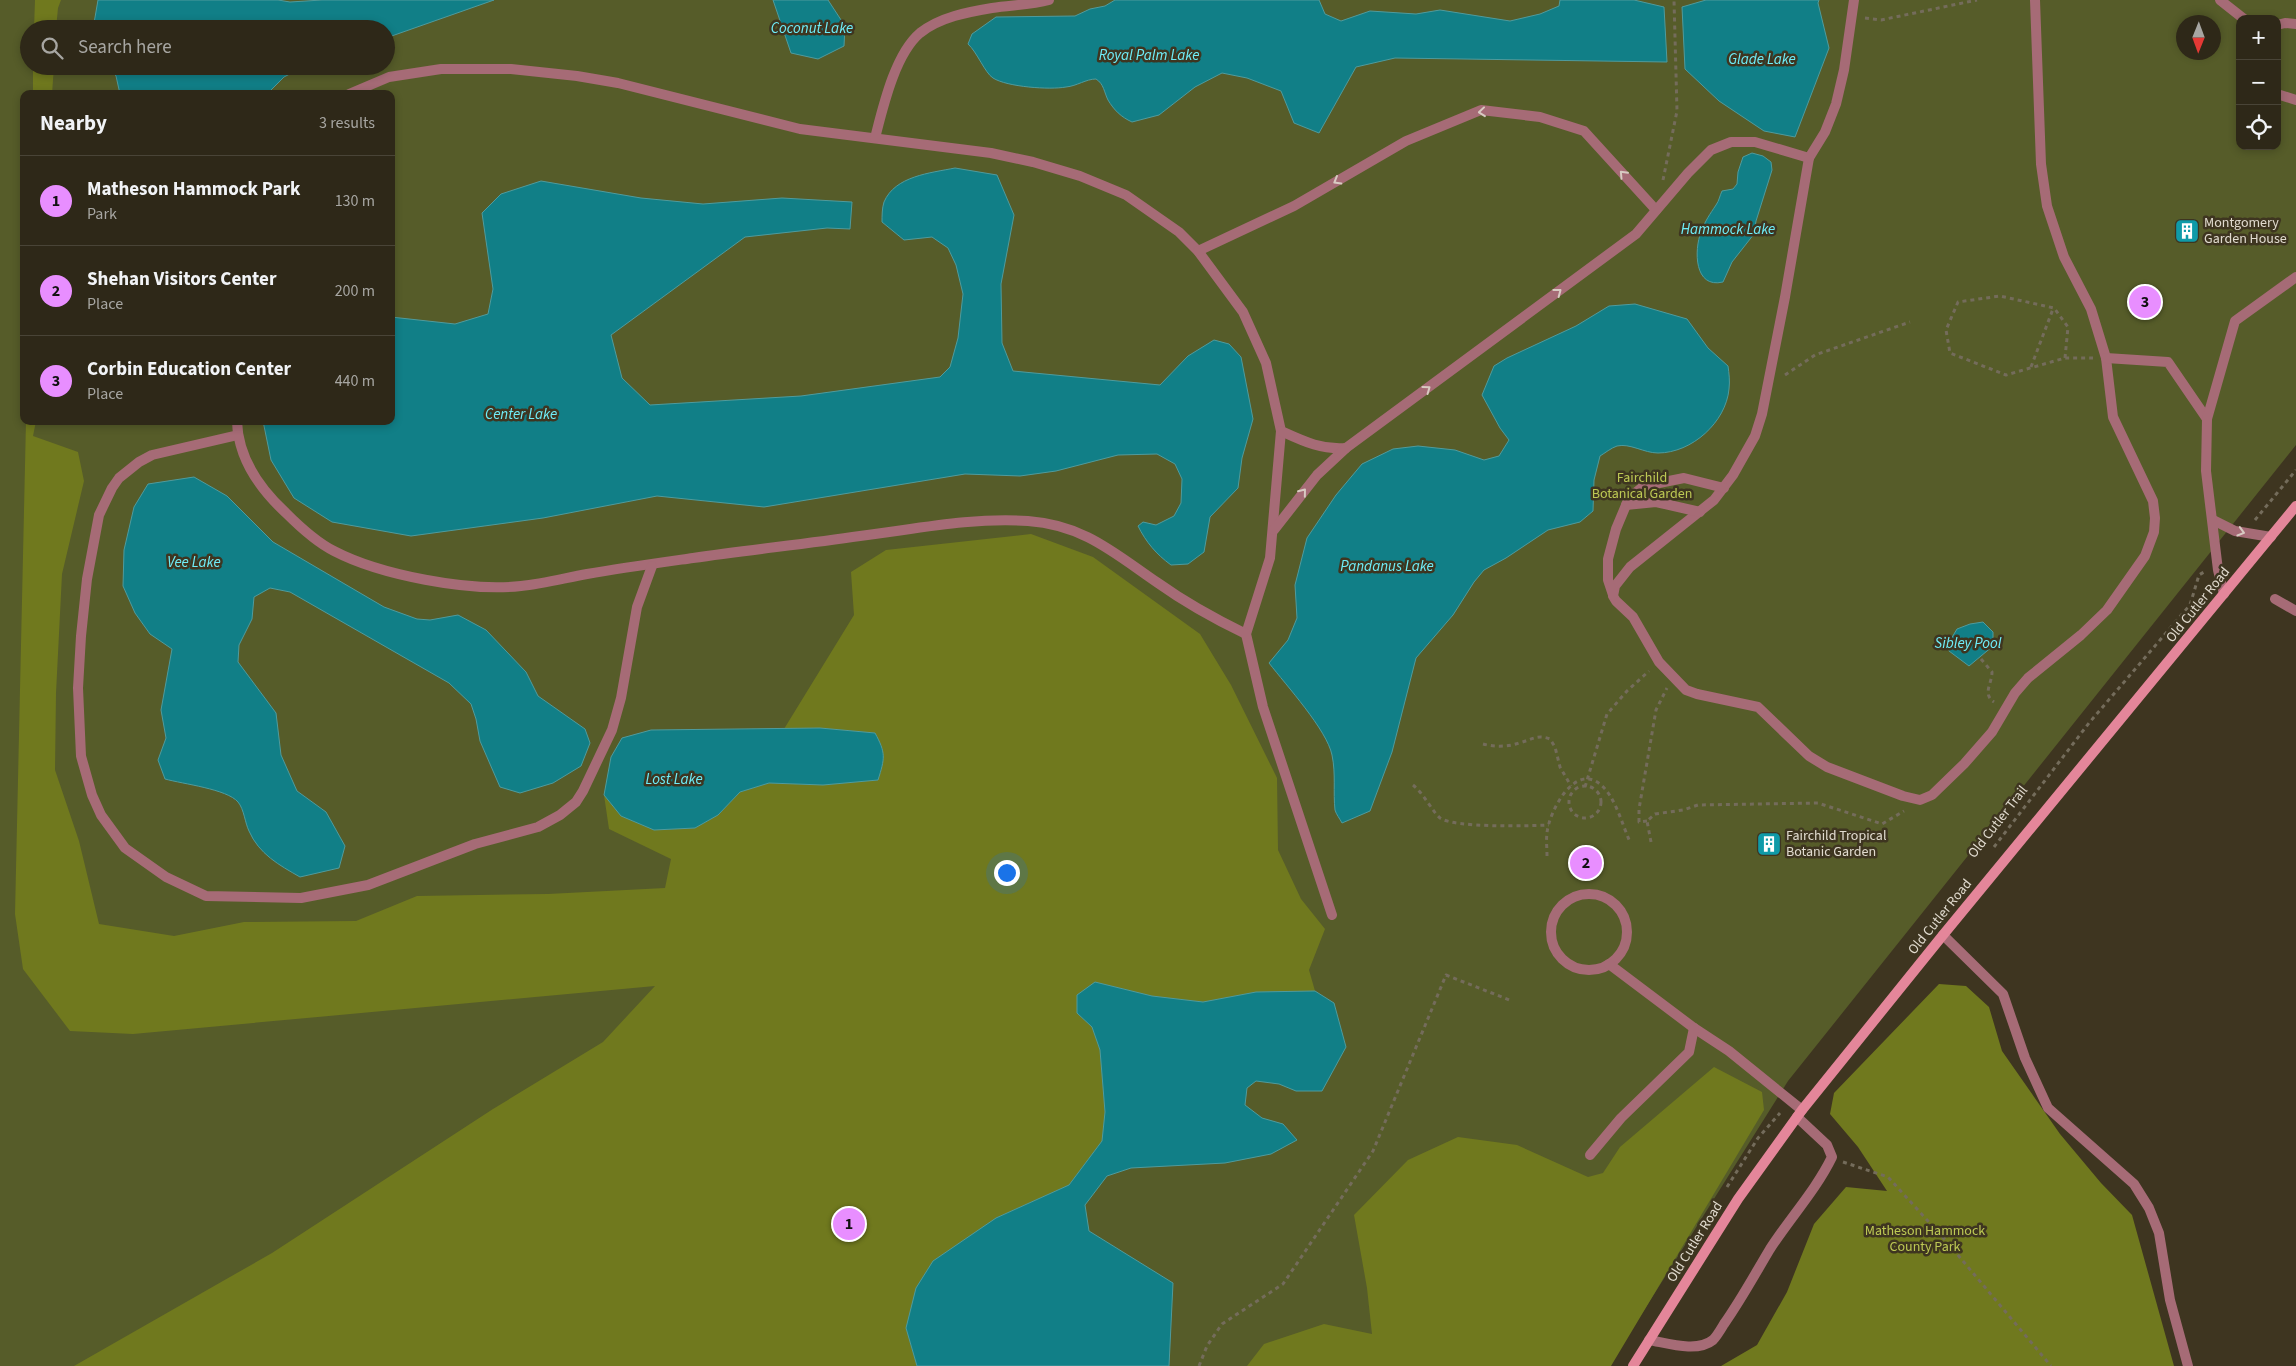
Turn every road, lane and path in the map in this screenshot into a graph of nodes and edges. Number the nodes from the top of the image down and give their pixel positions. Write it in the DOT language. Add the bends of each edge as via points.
graph roads {
  1 [pos="1049,0"];
  2 [pos="1674,0"];
  3 [pos="1854,0"];
  4 [pos="1977,0"];
  5 [pos="2035,0"];
  6 [pos="2220,0"];
  7 [pos="2239,15"];
  8 [pos="1851,16"];
  9 [pos="2281,24"];
  10 [pos="2296,24"];
  11 [pos="358,90"];
  12 [pos="2281,95"];
  13 [pos="2296,100"];
  14 [pos="875,138"];
  15 [pos="1809,158"];
  16 [pos="1662,183"];
  17 [pos="1656,210"];
  18 [pos="1198,251"];
  19 [pos="2296,276"];
  20 [pos="2054,308"];
  21 [pos="1910,322"];
  22 [pos="2065,358"];
  23 [pos="2106,358"];
  24 [pos="2031,367"];
  25 [pos="1766,388"];
  26 [pos="2207,419"];
  27 [pos="237,425"];
  28 [pos="1281,431"];
  29 [pos="238,435"];
  30 [pos="1346,448"];
  31 [pos="2296,470"];
  32 [pos="1724,488"];
  33 [pos="1626,505"];
  34 [pos="2296,506"];
  35 [pos="1700,512"];
  36 [pos="2212,520"];
  37 [pos="2250,527"];
  38 [pos="1274,531"];
  39 [pos="2271,536"];
  40 [pos="652,566"];
  41 [pos="2211,568"];
  42 [pos="2224,594"];
  43 [pos="1613,596"];
  44 [pos="2275,599"];
  45 [pos="2296,611"];
  46 [pos="1246,634"];
  47 [pos="1981,659"];
  48 [pos="1659,662"];
  49 [pos="1675,679"];
  50 [pos="2006,708"];
  51 [pos="1483,744"];
  52 [pos="1586,780"];
  53 [pos="1413,785"];
  54 [pos="1571,786"];
  55 [pos="1585,787"];
  56 [pos="1916,799"];
  57 [pos="1586,818"];
  58 [pos="1647,821"];
  59 [pos="1586,823"];
  60 [pos="1549,825"];
  61 [pos="1630,842"];
  62 [pos="1651,842"];
  63 [pos="1989,854"];
  64 [pos="1547,856"];
  65 [pos="1332,915"];
  66 [pos="1943,935"];
  67 [pos="1609,964"];
  68 [pos="1512,1001"];
  69 [pos="1694,1028"];
  70 [pos="1800,1113"];
  71 [pos="1590,1155"];
  72 [pos="1832,1157"];
  73 [pos="1649,1340"];
  74 [pos="1199,1366"];
  75 [pos="1632,1366"];
  76 [pos="2051,1366"];
  77 [pos="2188,1366"];
  1 -- 14 [label="street" via="958,15 935,23 919,34 911,42 894,77"];
  2 -- 16 [label="path" via="1677,111"];
  3 -- 8 [label="street"];
  4 -- 8 [label="path" via="1881,20"];
  5 -- 23 [label="street" via="2041,164 2047,206"];
  6 -- 7 [label="street"];
  8 -- 15 [label="street" via="1836,104"];
  9 -- 10 [label="street"];
  11 -- 14 [label="street" via="381,80 422,70 534,71 618,83 790,127"];
  12 -- 13 [label="street"];
  14 -- 18 [label="street" via="991,152 1080,176 1141,204 1179,232"];
  15 -- 17 [label="street" via="1763,143 1725,144 1703,156"];
  15 -- 25 [label="street"];
  17 -- 18 [label="street, one-way" via="1584,131 1540,117 1481,110 1406,140 1294,206"];
  30 -- 17 [label="street, one-way" via="1636,234"];
  18 -- 28 [label="street" via="1243,312 1266,363"];
  19 -- 26 [label="street" via="2235,321"];
  20 -- 22 [label="path" via="2068,327"];
  20 -- 24 [label="path"];
  20 -- 24 [label="path" via="2000,296 1958,302 1946,330 1950,353 2006,375"];
  21 -- 25 [label="path" via="1815,355"];
  22 -- 23 [label="path"];
  22 -- 24 [label="path"];
  23 -- 26 [label="street" via="2168,362"];
  23 -- 50 [label="street" via="2113,416 2153,501 2152,538 2136,570 2107,610 2028,678"];
  25 -- 32 [label="street" via="1755,436"];
  26 -- 36 [label="street" via="2206,471"];
  27 -- 29 [label="street"];
  28 -- 30 [label="street" via="1311,445"];
  28 -- 38 [label="street"];
  29 -- 40 [label="street" via="244,457 257,480 282,510 326,546 363,563 415,577 511,587"];
  29 -- 40 [label="street" via="152,455 127,471 112,488 97,523 87,579 81,644 78,688 81,756 101,815 125,848 166,877 206,896 301,898 368,885 475,844 538,827 560,815 576,802 583,791 612,730 621,698 633,625"];
  38 -- 30 [label="street, one-way" via="1317,475"];
  31 -- 37 [label="path"];
  32 -- 33 [label="street" via="1684,478 1664,481 1644,486 1629,498"];
  32 -- 35 [label="street"];
  33 -- 35 [label="street" via="1656,502"];
  33 -- 43 [label="street" via="1608,559 1608,580"];
  34 -- 39 [label="main road, Old Cutler Road"];
  35 -- 43 [label="street" via="1630,567 1615,586"];
  36 -- 39 [label="street, one-way" via="2235,531"];
  36 -- 42 [label="street"];
  38 -- 46 [label="street" via="1270,558"];
  39 -- 42 [label="main road, Old Cutler Road"];
  40 -- 46 [label="street" via="935,526 992,520 1040,522 1070,529 1109,547 1180,598"];
  41 -- 63 [label="path, Old Cutler Trail" via="2199,575 2190,605 2089,723"];
  42 -- 66 [label="main road, Old Cutler Road"];
  43 -- 48 [label="street" via="1633,617"];
  44 -- 45 [label="street"];
  46 -- 65 [label="street" via="1263,707"];
  47 -- 50 [label="path" via="1992,672 1989,699"];
  48 -- 49 [label="street"];
  48 -- 52 [label="path" via="1607,714"];
  49 -- 56 [label="street" via="1691,693 1758,707 1822,765"];
  49 -- 58 [label="path" via="1656,710 1651,732 1638,818 1639,822"];
  50 -- 56 [label="street" via="1992,732 1946,783 1928,798"];
  51 -- 54 [label="path" via="1513,745 1538,736 1550,739"];
  52 -- 54 [label="path"];
  52 -- 55 [label="path"];
  52 -- 61 [label="path" via="1596,781 1606,790"];
  53 -- 60 [label="path" via="1440,818 1448,821 1490,826"];
  54 -- 60 [label="path" via="1554,809"];
  55 -- 57 [label="path" via="1573,793 1570,803 1574,813"];
  55 -- 57 [label="path" via="1596,791 1601,805 1596,814"];
  56 -- 58 [label="path" via="1899,815 1882,824 1818,804 1698,804 1655,814"];
  57 -- 59 [label="path"];
  58 -- 62 [label="path"];
  60 -- 64 [label="path"];
  66 -- 70 [label="main road, Old Cutler Road"];
  66 -- 77 [label="street" via="2003,994 2025,1058 2048,1108 2134,1184 2149,1208 2160,1233 2170,1300"];
  67 -- 67 [label="street" via="1625,944 1627,927 1621,912 1609,900 1594,894 1578,895 1564,903 1554,916 1551,928 1556,951 1564,960 1586,970"];
  67 -- 69 [label="street"];
  68 -- 74 [label="path" via="1446,975 1373,1151 1283,1284 1222,1324 1207,1346"];
  69 -- 70 [label="street" via="1729,1051"];
  69 -- 71 [label="street" via="1689,1052 1621,1118"];
  70 -- 72 [label="street" via="1827,1145"];
  70 -- 73 [label="main road, Old Cutler Road" via="1738,1199"];
  72 -- 73 [label="street" via="1713,1340 1697,1346"];
  72 -- 76 [label="path" via="1888,1177"];
  73 -- 75 [label="main road, Old Cutler Road"];
}
